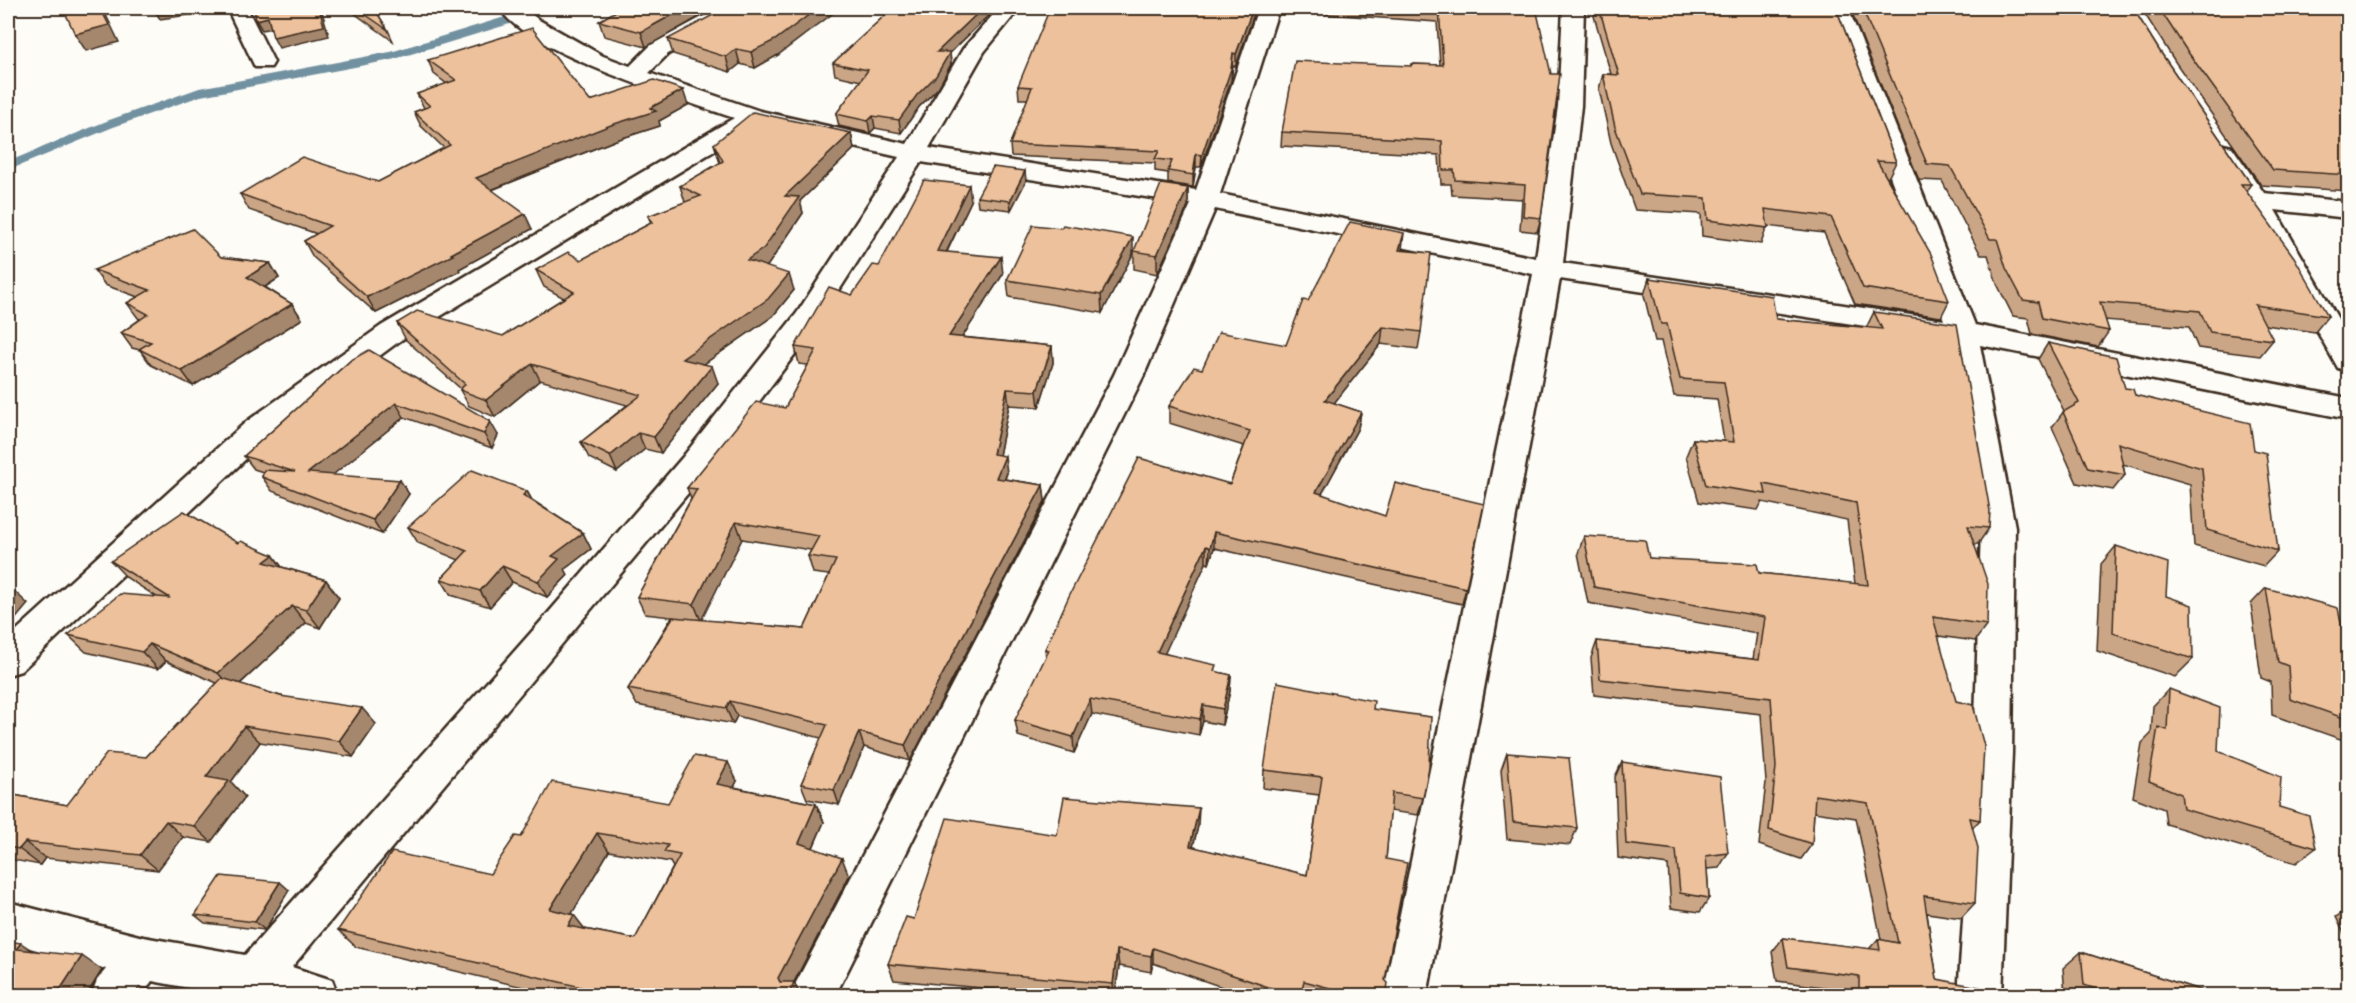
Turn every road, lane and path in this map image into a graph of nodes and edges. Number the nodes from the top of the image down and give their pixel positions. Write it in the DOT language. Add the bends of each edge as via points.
graph roads {
  1 [pos="237,8"];
  2 [pos="734,8"];
  3 [pos="1010,8"];
  4 [pos="1269,8"];
  5 [pos="1574,8"];
  6 [pos="1838,8"];
  7 [pos="519,15"];
  8 [pos="263,62"];
  9 [pos="635,74"];
  10 [pos="753,117"];
  11 [pos="2209,132"];
  12 [pos="914,153"];
  13 [pos="1206,199"];
  14 [pos="2256,200"];
  15 [pos="2349,210"];
  16 [pos="1548,269"];
  17 [pos="1963,333"];
  18 [pos="2349,361"];
  19 [pos="2349,409"];
  20 [pos="8,660"];
  21 [pos="8,922"];
  22 [pos="143,958"];
  23 [pos="254,978"];
  24 [pos="113,996"];
  25 [pos="316,996"];
  26 [pos="811,996"];
  27 [pos="1405,996"];
  28 [pos="1980,996"];
  1 -- 8 [label="street"];
  2 -- 9 [label="street" via="660,49"];
  3 -- 12 [label="street" via="974,49"];
  4 -- 13 [label="street"];
  5 -- 16 [label="street" via="1567,154"];
  6 -- 17 [label="street"];
  7 -- 9 [label="street" via="595,60"];
  9 -- 10 [label="street"];
  10 -- 12 [label="street"];
  10 -- 20 [label="street" via="391,333 257,430"];
  11 -- 14 [label="street"];
  12 -- 13 [label="street"];
  12 -- 23 [label="street" via="807,319 693,466"];
  13 -- 16 [label="street"];
  13 -- 26 [label="street" via="1129,375"];
  14 -- 15 [label="street"];
  14 -- 18 [label="street"];
  16 -- 17 [label="street"];
  16 -- 27 [label="street"];
  17 -- 19 [label="street"];
  17 -- 28 [label="street" via="1998,528 1993,753"];
  21 -- 22 [label="street"];
  22 -- 23 [label="street"];
  22 -- 24 [label="street"];
  23 -- 25 [label="street"];
}
